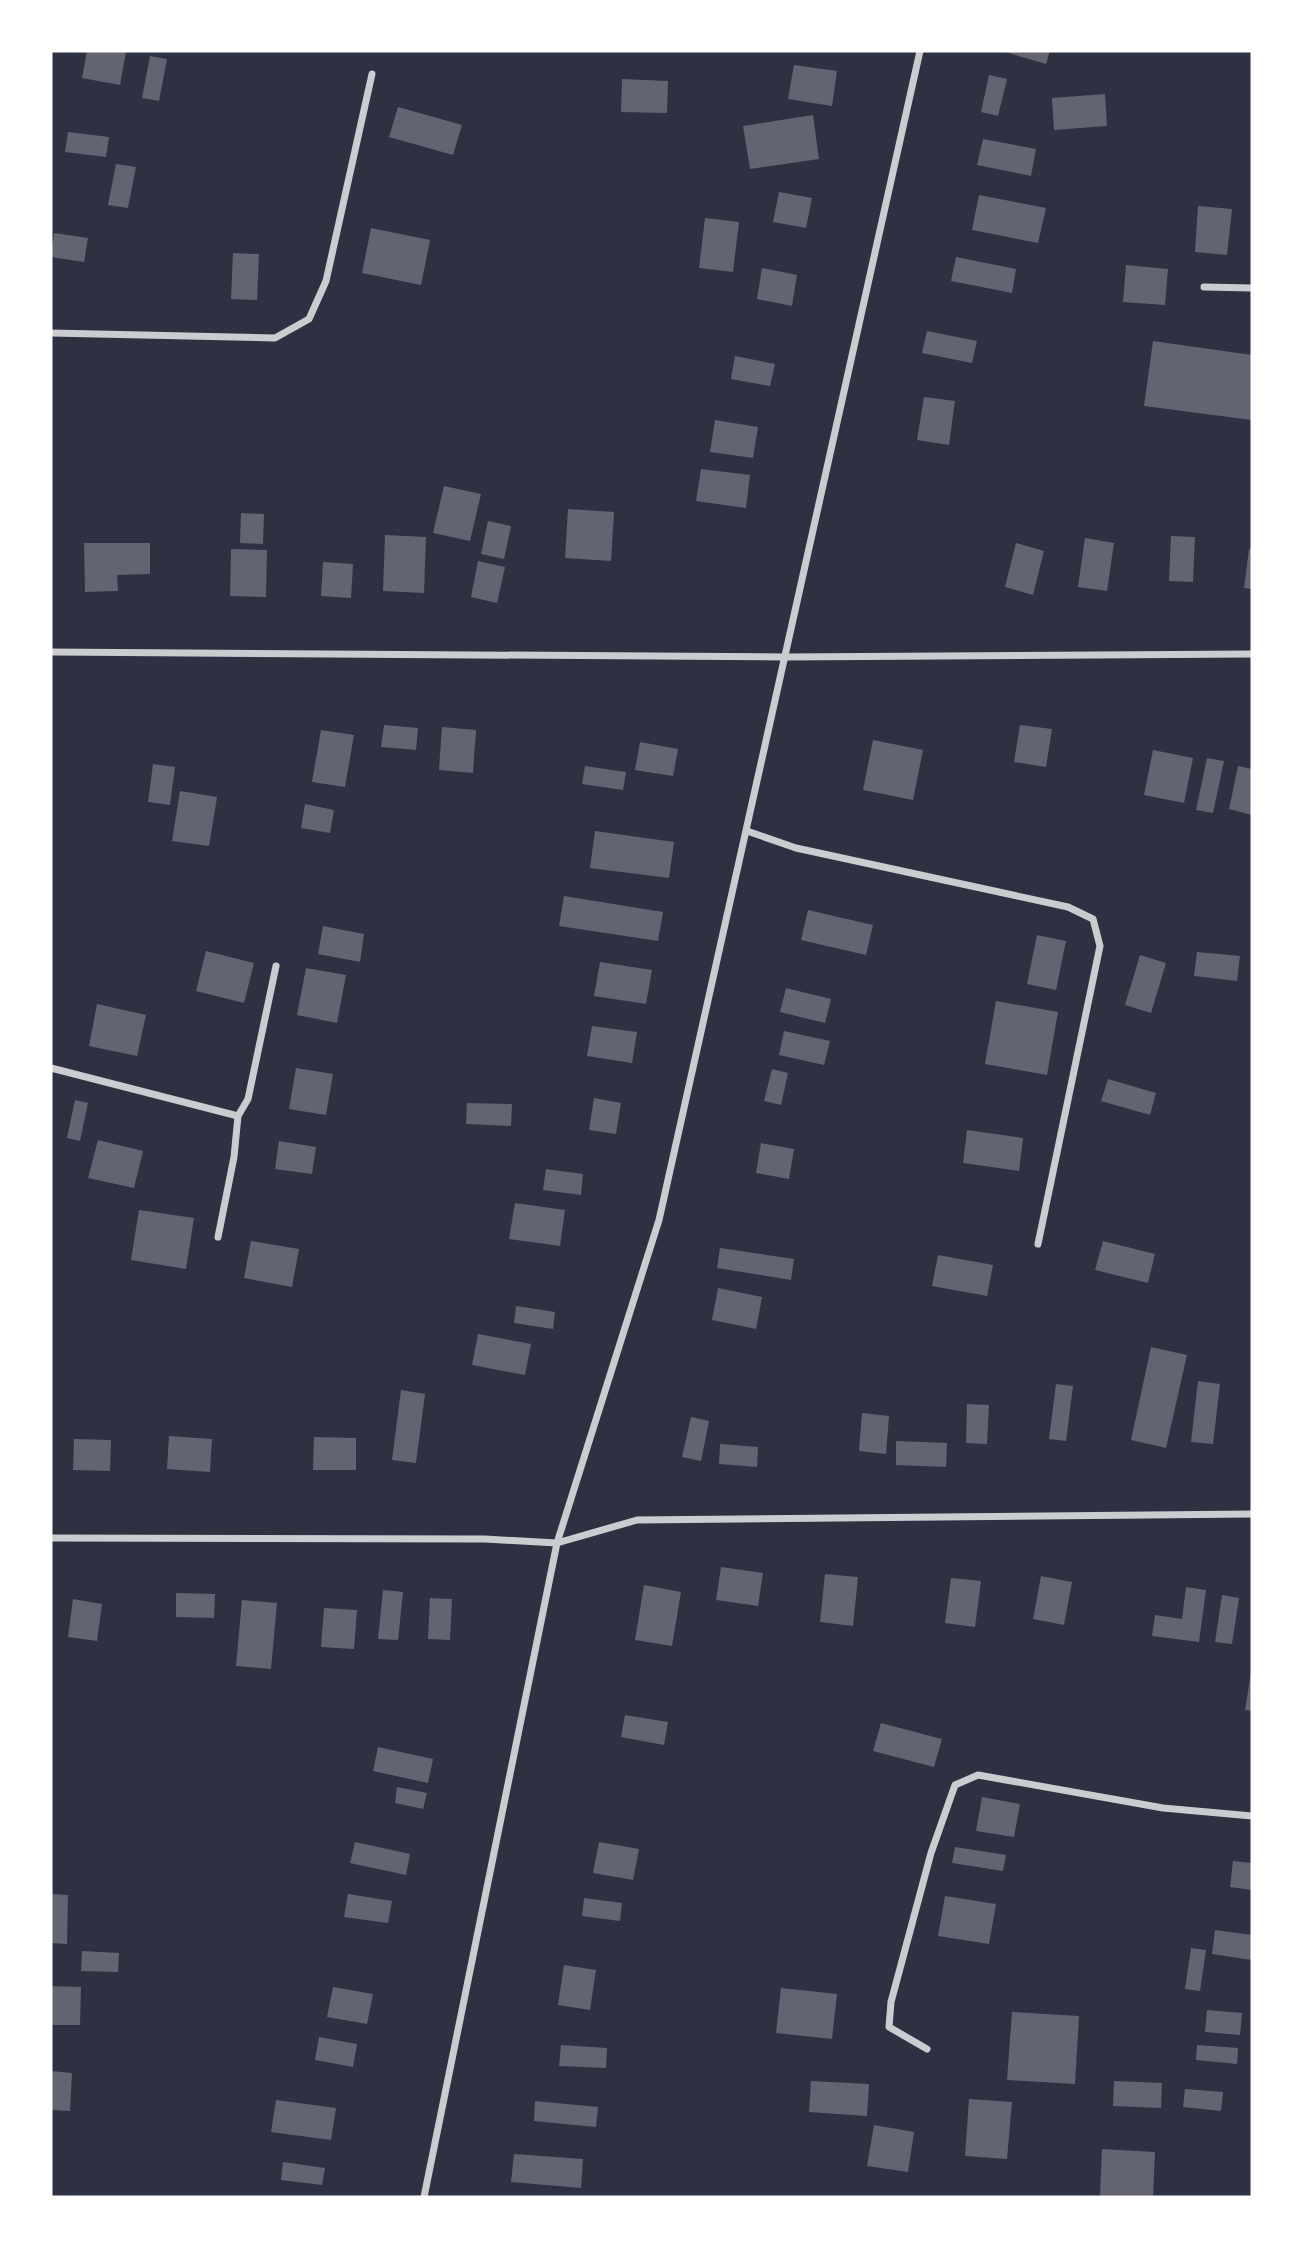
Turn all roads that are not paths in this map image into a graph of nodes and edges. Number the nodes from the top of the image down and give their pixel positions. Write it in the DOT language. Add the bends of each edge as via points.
graph roads {
  1 [pos="920,51"];
  2 [pos="372,74"];
  3 [pos="1204,287"];
  4 [pos="1252,288"];
  5 [pos="51,333"];
  6 [pos="51,652"];
  7 [pos="1252,654"];
  8 [pos="785,657"];
  9 [pos="747,831"];
  10 [pos="276,966"];
  11 [pos="51,1068"];
  12 [pos="238,1116"];
  13 [pos="218,1237"];
  14 [pos="1038,1244"];
  15 [pos="1252,1514"];
  16 [pos="51,1538"];
  17 [pos="557,1543"];
  18 [pos="1252,1816"];
  19 [pos="927,2049"];
  20 [pos="424,2197"];
  1 -- 8 [label="street"];
  2 -- 5 [label="street" via="326,281 309,319 275,338"];
  3 -- 4 [label="street"];
  6 -- 8 [label="street"];
  7 -- 8 [label="street"];
  8 -- 9 [label="street"];
  9 -- 14 [label="street" via="796,848 1068,907 1093,919 1100,946"];
  9 -- 17 [label="street" via="659,1220"];
  10 -- 12 [label="street" via="248,1099"];
  11 -- 12 [label="street"];
  12 -- 13 [label="street"];
  15 -- 17 [label="street" via="637,1520"];
  16 -- 17 [label="street"];
  17 -- 20 [label="street"];
  18 -- 19 [label="street" via="1163,1808 978,1775 955,1785 931,1853 891,2002 890,2027"];
}
